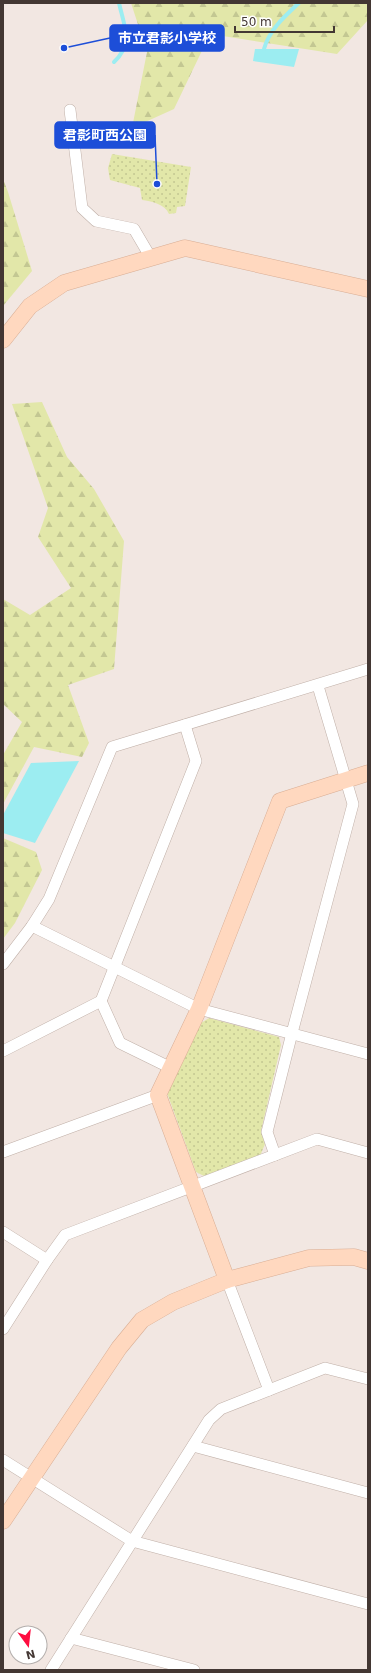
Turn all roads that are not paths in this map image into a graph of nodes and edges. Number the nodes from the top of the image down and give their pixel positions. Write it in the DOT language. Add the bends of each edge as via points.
graph roads {
  1 [pos="70,110"];
  2 [pos="151,258"];
  3 [pos="368,289"];
  4 [pos="3,340"];
  5 [pos="368,669"];
  6 [pos="318,686"];
  7 [pos="185,725"];
  8 [pos="368,773"];
  9 [pos="346,780"];
  10 [pos="32,926"];
  11 [pos="3,964"];
  12 [pos="115,967"];
  13 [pos="101,1002"];
  14 [pos="199,1009"];
  15 [pos="292,1033"];
  16 [pos="3,1051"];
  17 [pos="368,1054"];
  18 [pos="171,1068"];
  19 [pos="158,1095"];
  20 [pos="3,1152"];
  21 [pos="368,1153"];
  22 [pos="275,1155"];
  23 [pos="193,1186"];
  24 [pos="3,1232"];
  25 [pos="47,1260"];
  26 [pos="368,1261"];
  27 [pos="227,1280"];
  28 [pos="3,1329"];
  29 [pos="368,1379"];
  30 [pos="269,1390"];
  31 [pos="192,1446"];
  32 [pos="3,1460"];
  33 [pos="31,1478"];
  34 [pos="368,1493"];
  35 [pos="3,1521"];
  36 [pos="132,1541"];
  37 [pos="368,1604"];
  38 [pos="71,1638"];
  39 [pos="51,1670"];
  40 [pos="194,1670"];
  1 -- 2 [label="street" via="82,208 96,222 134,229"];
  2 -- 3 [label="street" via="185,248"];
  2 -- 4 [label="street" via="64,283 30,306"];
  5 -- 6 [label="street"];
  6 -- 7 [label="street"];
  6 -- 9 [label="street"];
  7 -- 10 [label="street" via="112,747 48,899"];
  7 -- 12 [label="street" via="196,761"];
  8 -- 9 [label="street"];
  9 -- 14 [label="street" via="280,801"];
  9 -- 15 [label="street" via="353,804"];
  10 -- 11 [label="street"];
  10 -- 12 [label="street"];
  12 -- 13 [label="street"];
  12 -- 14 [label="street"];
  13 -- 16 [label="street"];
  13 -- 18 [label="street" via="120,1043"];
  14 -- 15 [label="street"];
  14 -- 18 [label="street"];
  15 -- 17 [label="street"];
  15 -- 22 [label="street" via="267,1132"];
  18 -- 19 [label="street"];
  19 -- 20 [label="street"];
  19 -- 23 [label="street"];
  21 -- 22 [label="street" via="317,1139"];
  22 -- 23 [label="street"];
  23 -- 25 [label="street" via="65,1235"];
  23 -- 27 [label="street"];
  24 -- 25 [label="street"];
  25 -- 28 [label="street"];
  26 -- 27 [label="street" via="354,1257 309,1258"];
  27 -- 30 [label="street"];
  27 -- 33 [label="street" via="173,1302 142,1320 119,1348"];
  29 -- 30 [label="street" via="325,1368"];
  30 -- 31 [label="street" via="221,1409 209,1420"];
  31 -- 34 [label="street"];
  31 -- 36 [label="street"];
  32 -- 33 [label="street"];
  33 -- 35 [label="street"];
  33 -- 36 [label="street"];
  36 -- 37 [label="street"];
  36 -- 38 [label="street"];
  38 -- 39 [label="street"];
  38 -- 40 [label="street"];
}
